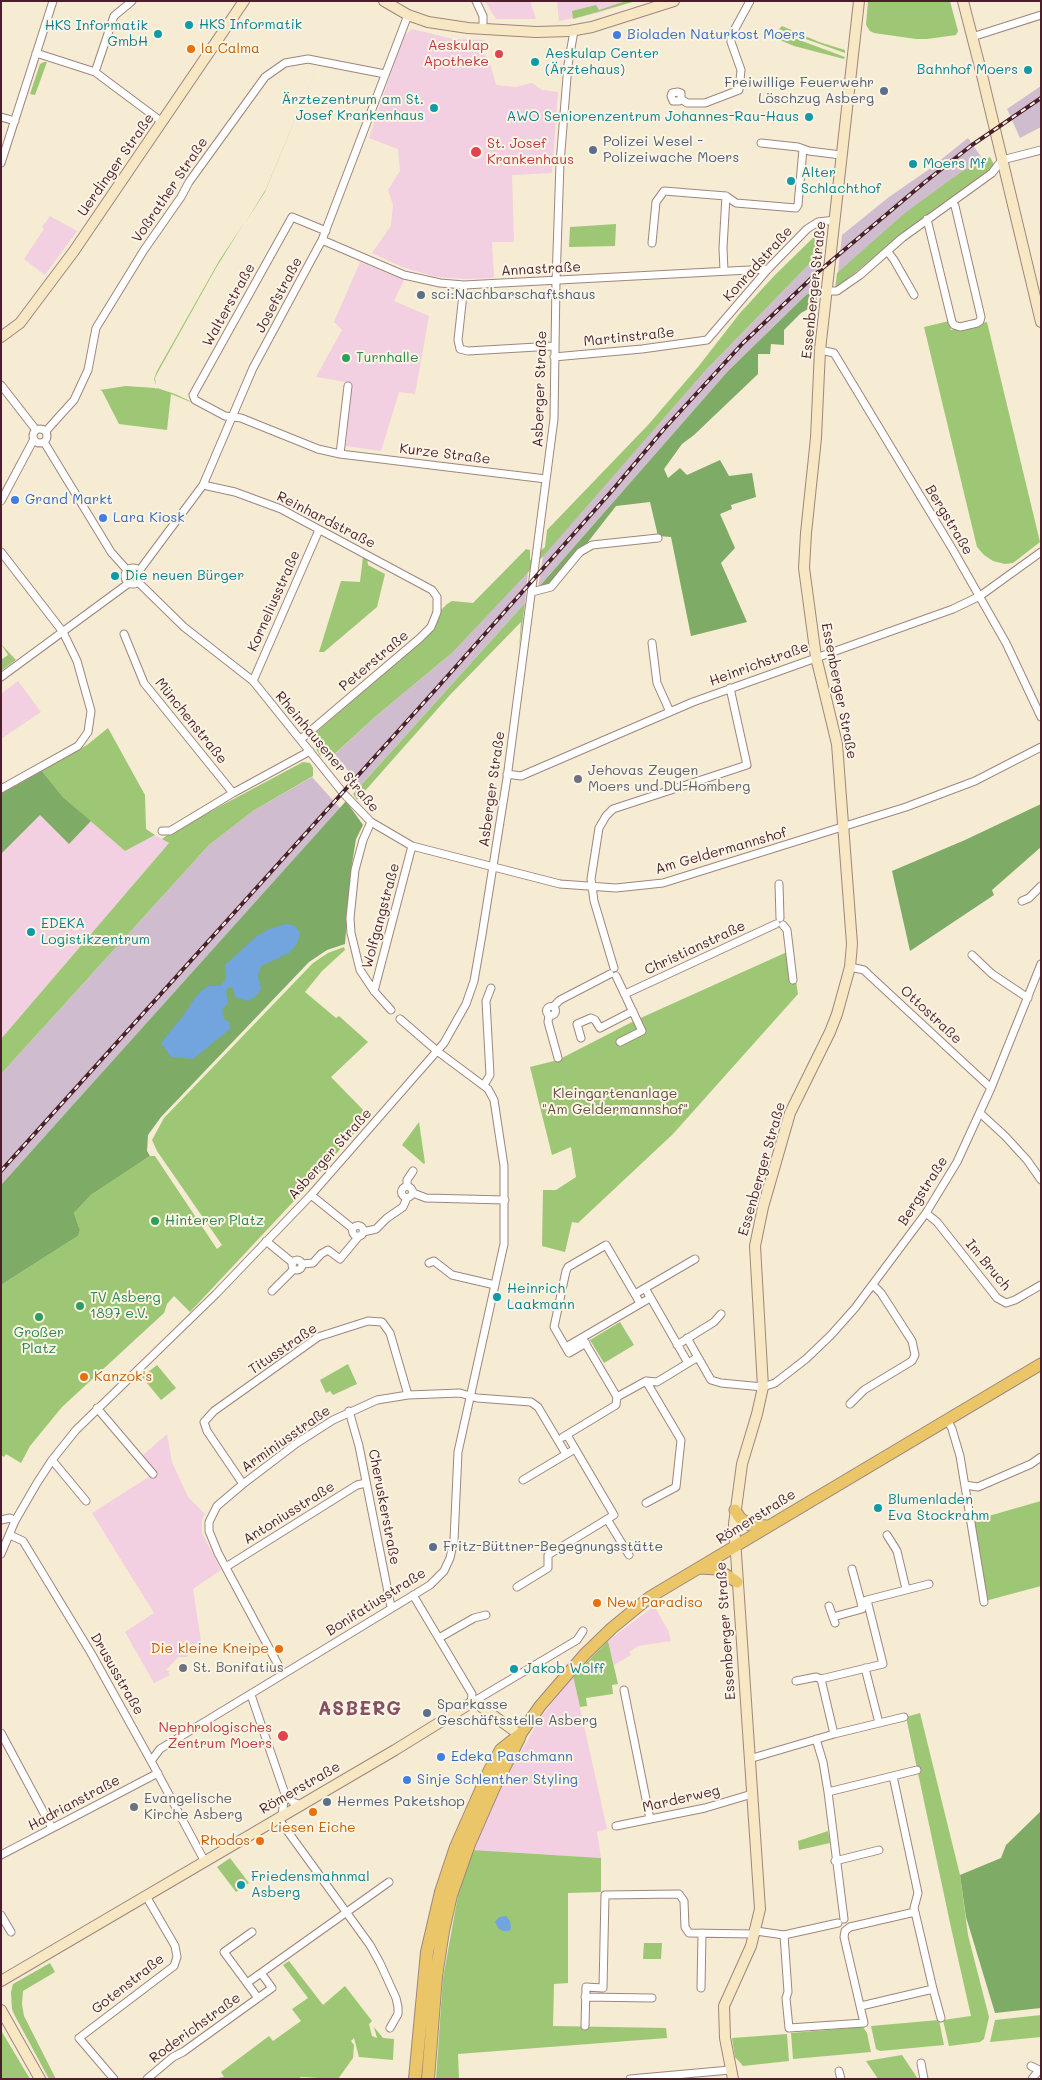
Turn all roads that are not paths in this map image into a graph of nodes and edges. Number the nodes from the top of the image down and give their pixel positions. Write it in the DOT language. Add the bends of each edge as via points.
graph roads {
  1 [pos="53,1"];
  2 [pos="132,1"];
  3 [pos="244,1"];
  4 [pos="384,1"];
  5 [pos="476,1"];
  6 [pos="674,1"];
  7 [pos="750,1"];
  8 [pos="860,1"];
  9 [pos="963,1"];
  10 [pos="1041,14"];
  11 [pos="408,15"];
  12 [pos="483,28"];
  13 [pos="574,31"];
  14 [pos="972,37"];
  15 [pos="36,53"];
  16 [pos="96,72"];
  17 [pos="385,74"];
  18 [pos="681,99"];
  19 [pos="1,117"];
  20 [pos="15,122"];
  21 [pos="162,122"];
  22 [pos="761,143"];
  23 [pos="803,149"];
  24 [pos="1041,150"];
  25 [pos="841,155"];
  26 [pos="1002,160"];
  27 [pos="1,163"];
  28 [pos="726,196"];
  29 [pos="952,202"];
  30 [pos="927,219"];
  31 [pos="835,220"];
  32 [pos="326,231"];
  33 [pos="322,240"];
  34 [pos="652,244"];
  35 [pos="888,252"];
  36 [pos="768,269"];
  37 [pos="724,271"];
  38 [pos="556,281"];
  39 [pos="464,285"];
  40 [pos="828,291"];
  41 [pos="914,295"];
  42 [pos="1041,322"];
  43 [pos="1,337"];
  44 [pos="707,340"];
  45 [pos="554,346"];
  46 [pos="820,350"];
  47 [pos="554,357"];
  48 [pos="1,385"];
  49 [pos="348,386"];
  50 [pos="233,417"];
  51 [pos="36,430"];
  52 [pos="46,431"];
  53 [pos="34,439"];
  54 [pos="44,442"];
  55 [pos="340,454"];
  56 [pos="546,478"];
  57 [pos="203,485"];
  58 [pos="1,501"];
  59 [pos="319,530"];
  60 [pos="658,538"];
  61 [pos="1,552"];
  62 [pos="1041,552"];
  63 [pos="127,570"];
  64 [pos="138,571"];
  65 [pos="138,582"];
  66 [pos="129,583"];
  67 [pos="432,590"];
  68 [pos="532,592"];
  69 [pos="980,596"];
  70 [pos="62,632"];
  71 [pos="124,634"];
  72 [pos="652,643"];
  73 [pos="816,657"];
  74 [pos="1,677"];
  75 [pos="253,681"];
  76 [pos="730,688"];
  77 [pos="670,712"];
  78 [pos="1041,717"];
  79 [pos="301,740"];
  80 [pos="1041,747"];
  81 [pos="310,751"];
  82 [pos="507,774"];
  83 [pos="1,789"];
  84 [pos="233,793"];
  85 [pos="371,822"];
  86 [pos="843,828"];
  87 [pos="162,831"];
  88 [pos="412,846"];
  89 [pos="493,866"];
  90 [pos="780,884"];
  91 [pos="1041,886"];
  92 [pos="592,888"];
  93 [pos="1022,901"];
  94 [pos="779,925"];
  95 [pos="972,954"];
  96 [pos="1041,964"];
  97 [pos="850,967"];
  98 [pos="614,973"];
  99 [pos="793,980"];
  100 [pos="492,988"];
  101 [pos="374,992"];
  102 [pos="625,994"];
  103 [pos="1028,998"];
  104 [pos="391,1010"];
  105 [pos="633,1011"];
  106 [pos="400,1019"];
  107 [pos="581,1038"];
  108 [pos="620,1042"];
  109 [pos="437,1051"];
  110 [pos="558,1058"];
  111 [pos="484,1085"];
  112 [pos="991,1088"];
  113 [pos="980,1113"];
  114 [pos="413,1171"];
  115 [pos="1041,1180"];
  116 [pos="311,1195"];
  117 [pos="410,1196"];
  118 [pos="505,1200"];
  119 [pos="926,1213"];
  120 [pos="361,1234"];
  121 [pos="266,1241"];
  122 [pos="695,1259"];
  123 [pos="429,1263"];
  124 [pos="293,1266"];
  125 [pos="495,1285"];
  126 [pos="873,1285"];
  127 [pos="1041,1285"];
  128 [pos="645,1288"];
  129 [pos="272,1291"];
  130 [pos="635,1294"];
  131 [pos="650,1298"];
  132 [pos="640,1303"];
  133 [pos="721,1314"];
  134 [pos="687,1338"];
  135 [pos="584,1340"];
  136 [pos="677,1345"];
  137 [pos="698,1357"];
  138 [pos="688,1363"];
  139 [pos="1041,1364"];
  140 [pos="646,1381"];
  141 [pos="763,1386"];
  142 [pos="408,1395"];
  143 [pos="470,1396"];
  144 [pos="617,1397"];
  145 [pos="850,1404"];
  146 [pos="97,1408"];
  147 [pos="349,1412"];
  148 [pos="947,1420"];
  149 [pos="567,1435"];
  150 [pos="558,1440"];
  151 [pos="575,1449"];
  152 [pos="566,1454"];
  153 [pos="1041,1457"];
  154 [pos="52,1460"];
  155 [pos="153,1474"];
  156 [pos="523,1480"];
  157 [pos="366,1483"];
  158 [pos="243,1484"];
  159 [pos="965,1486"];
  160 [pos="86,1501"];
  161 [pos="646,1504"];
  162 [pos="735,1510"];
  163 [pos="611,1517"];
  164 [pos="1,1520"];
  165 [pos="16,1521"];
  166 [pos="768,1526"];
  167 [pos="10,1535"];
  168 [pos="887,1535"];
  169 [pos="735,1548"];
  170 [pos="1,1554"];
  171 [pos="629,1556"];
  172 [pos="226,1567"];
  173 [pos="700,1568"];
  174 [pos="852,1569"];
  175 [pos="737,1582"];
  176 [pos="929,1584"];
  177 [pos="517,1587"];
  178 [pos="906,1589"];
  179 [pos="413,1595"];
  180 [pos="864,1601"];
  181 [pos="984,1602"];
  182 [pos="829,1606"];
  183 [pos="391,1607"];
  184 [pos="486,1615"];
  185 [pos="583,1631"];
  186 [pos="439,1638"];
  187 [pos="865,1668"];
  188 [pos="284,1674"];
  189 [pos="821,1679"];
  190 [pos="796,1681"];
  191 [pos="624,1690"];
  192 [pos="251,1695"];
  193 [pos="471,1703"];
  194 [pos="904,1716"];
  195 [pos="879,1723"];
  196 [pos="1,1733"];
  197 [pos="834,1734"];
  198 [pos="520,1736"];
  199 [pos="816,1739"];
  200 [pos="749,1759"];
  201 [pos="151,1761"];
  202 [pos="917,1770"];
  203 [pos="158,1773"];
  204 [pos="893,1776"];
  205 [pos="828,1792"];
  206 [pos="285,1794"];
  207 [pos="752,1794"];
  208 [pos="301,1805"];
  209 [pos="280,1817"];
  210 [pos="650,1819"];
  211 [pos="616,1826"];
  212 [pos="52,1828"];
  213 [pos="879,1850"];
  214 [pos="1,1855"];
  215 [pos="835,1861"];
  216 [pos="205,1862"];
  217 [pos="389,1882"];
  218 [pos="146,1896"];
  219 [pos="915,1912"];
  220 [pos="1,1914"];
  221 [pos="346,1914"];
  222 [pos="841,1921"];
  223 [pos="848,1929"];
  224 [pos="11,1932"];
  225 [pos="252,1932"];
  226 [pos="755,1932"];
  227 [pos="702,1933"];
  228 [pos="784,1935"];
  229 [pos="261,1973"];
  230 [pos="1,1981"];
  231 [pos="247,1983"];
  232 [pos="603,1988"];
  233 [pos="701,1988"];
  234 [pos="934,1989"];
  235 [pos="586,1997"];
  236 [pos="603,1997"];
  237 [pos="258,1998"];
  238 [pos="652,1998"];
  239 [pos="861,2006"];
  240 [pos="1,2010"];
  241 [pos="941,2018"];
  242 [pos="584,2026"];
  243 [pos="390,2028"];
  244 [pos="921,2063"];
  245 [pos="1031,2066"];
  246 [pos="839,2071"];
  247 [pos="1040,2071"];
  248 [pos="732,2075"];
  249 [pos="40,2079"];
  250 [pos="114,2079"];
  251 [pos="147,2079"];
  252 [pos="416,2079"];
  253 [pos="428,2079"];
  254 [pos="630,2079"];
  255 [pos="841,2079"];
  256 [pos="924,2079"];
  257 [pos="1032,2079"];
  1 -- 15 [label="street"];
  2 -- 16 [label="street" via="114,16"];
  3 -- 21 [label="street, Uerdinger Straße"];
  4 -- 11 [label="street"];
  5 -- 12 [label="street" via="483,16"];
  6 -- 13 [label="street"];
  7 -- 18 [label="street" via="731,36 741,70 739,90 705,103 687,103"];
  8 -- 25 [label="street, Essenberger Straße"];
  9 -- 14 [label="street"];
  10 -- 14 [label="street"];
  11 -- 12 [label="street" via="442,25"];
  11 -- 17 [label="street, Josefstraße"];
  12 -- 13 [label="street"];
  13 -- 38 [label="street, Asberger Straße" via="560,164"];
  14 -- 26 [label="street"];
  15 -- 16 [label="street"];
  15 -- 20 [label="street"];
  16 -- 21 [label="street"];
  17 -- 32 [label="street, Josefstraße"];
  17 -- 52 [label="street, Voßrather Straße" via="308,59 285,64 265,77 144,250 96,328 88,370 74,400"];
  19 -- 20 [label="street"];
  20 -- 27 [label="street"];
  21 -- 43 [label="street, Uerdinger Straße" via="30,310 20,323"];
  22 -- 23 [label="street"];
  23 -- 25 [label="street"];
  23 -- 28 [label="street" via="796,208 736,204"];
  24 -- 26 [label="street"];
  25 -- 31 [label="street, Essenberger Straße"];
  26 -- 29 [label="street" via="992,173"];
  26 -- 42 [label="street"];
  28 -- 34 [label="street" via="664,191 656,202"];
  28 -- 37 [label="street"];
  29 -- 30 [label="street"];
  29 -- 30 [label="street" via="981,318 977,323 960,327 952,322"];
  30 -- 35 [label="street"];
  31 -- 36 [label="street, Konradstraße" via="812,224"];
  31 -- 40 [label="street, Essenberger Straße"];
  32 -- 33 [label="street, Josefstraße"];
  32 -- 50 [label="street, Walterstraße" via="292,217 193,395 198,403"];
  33 -- 39 [label="street, Annastraße" via="404,275"];
  33 -- 50 [label="street, Josefstraße" via="253,368"];
  35 -- 40 [label="street" via="844,288"];
  35 -- 41 [label="street"];
  36 -- 37 [label="street, Annastraße"];
  36 -- 44 [label="street, Konradstraße"];
  37 -- 38 [label="street, Annastraße"];
  38 -- 39 [label="street, Annastraße"];
  38 -- 45 [label="street, Asberger Straße"];
  39 -- 45 [label="street" via="458,340 464,351"];
  40 -- 46 [label="street, Essenberger Straße"];
  44 -- 47 [label="street, Martinstraße"];
  45 -- 47 [label="street, Asberger Straße"];
  46 -- 69 [label="street, Bergstraße" via="834,352"];
  46 -- 73 [label="street, Essenberger Straße" via="804,568"];
  47 -- 56 [label="street, Asberger Straße" via="554,419"];
  48 -- 51 [label="street"];
  49 -- 55 [label="street"];
  50 -- 55 [label="street, Kurze Straße"];
  50 -- 57 [label="street, Josefstraße"];
  51 -- 52 [label="street"];
  51 -- 53 [label="street"];
  52 -- 54 [label="street" via="48,435"];
  53 -- 54 [label="street"];
  53 -- 58 [label="street"];
  54 -- 63 [label="street" via="111,552"];
  55 -- 56 [label="street, Kurze Straße"];
  56 -- 68 [label="street, Asberger Straße"];
  57 -- 59 [label="street, Reinhardstraße" via="264,502"];
  57 -- 64 [label="street, Josefstraße"];
  59 -- 67 [label="street, Reinhardstraße"];
  59 -- 75 [label="street, Korneliusstraße"];
  60 -- 68 [label="street" via="592,545 580,552 551,587"];
  61 -- 70 [label="street"];
  62 -- 69 [label="street, Heinrichstraße"];
  63 -- 64 [label="street" via="134,568"];
  63 -- 66 [label="street" via="125,577"];
  64 -- 65 [label="street" via="141,576"];
  65 -- 66 [label="street"];
  65 -- 75 [label="street, Rheinhausener Straße" via="184,627"];
  66 -- 70 [label="street"];
  67 -- 79 [label="street, Peterstraße" via="437,597 437,612 431,627"];
  68 -- 82 [label="street, Asberger Straße"];
  69 -- 73 [label="street, Heinrichstraße" via="918,623"];
  69 -- 78 [label="street, Bergstraße"];
  70 -- 74 [label="street"];
  70 -- 83 [label="street" via="77,661 91,711 88,732 78,746"];
  71 -- 84 [label="street, Münchenstraße" via="144,683"];
  72 -- 77 [label="street" via="657,683"];
  73 -- 76 [label="street, Heinrichstraße"];
  73 -- 86 [label="street, Essenberger Straße" via="837,744"];
  75 -- 79 [label="street, Rheinhausener Straße"];
  76 -- 77 [label="street, Heinrichstraße"];
  76 -- 92 [label="street" via="747,765 613,809 599,828"];
  77 -- 82 [label="street, Heinrichstraße" via="521,776"];
  79 -- 81 [label="street, Rheinhausener Straße"];
  80 -- 86 [label="street, Am Geldermannshof" via="975,781"];
  81 -- 84 [label="street"];
  81 -- 85 [label="street, Rheinhausener Straße"];
  82 -- 89 [label="street, Asberger Straße"];
  84 -- 87 [label="street" via="170,831"];
  85 -- 88 [label="street, Am Geldermannshof"];
  85 -- 101 [label="street, Rheinhausener Straße" via="358,854 350,918 355,955"];
  86 -- 92 [label="street, Am Geldermannshof" via="663,883"];
  86 -- 97 [label="street, Essenberger Straße" via="851,932"];
  88 -- 89 [label="street, Am Geldermannshof"];
  88 -- 101 [label="street, Wolfgangstraße"];
  89 -- 92 [label="street, Am Geldermannshof" via="560,884"];
  89 -- 109 [label="street, Asberger Straße" via="474,981 459,1020"];
  90 -- 94 [label="street" via="780,918 776,920"];
  91 -- 93 [label="street"];
  92 -- 98 [label="street"];
  94 -- 99 [label="street" via="787,930"];
  94 -- 102 [label="street, Christianstraße"];
  95 -- 103 [label="street" via="992,974"];
  96 -- 103 [label="street, Bergstraße"];
  97 -- 112 [label="street, Ottostraße" via="864,970"];
  97 -- 141 [label="street, Essenberger Straße" via="830,1032 790,1113 756,1236"];
  98 -- 102 [label="street"];
  98 -- 110 [label="street" via="560,1000 553,1007 555,1012 549,1015 548,1022"];
  100 -- 111 [label="street" via="486,1001 490,1075"];
  101 -- 104 [label="street, Rheinhausener Straße"];
  102 -- 105 [label="street"];
  103 -- 112 [label="street, Bergstraße"];
  105 -- 107 [label="street" via="600,1028 591,1018 577,1024"];
  105 -- 108 [label="street" via="642,1031"];
  106 -- 109 [label="street"];
  109 -- 111 [label="street, Bonifatiusstraße"];
  109 -- 116 [label="street, Asberger Straße"];
  111 -- 118 [label="street, Bonifatiusstraße" via="491,1093 495,1107 504,1166"];
  112 -- 113 [label="street, Bergstraße"];
  113 -- 115 [label="street" via="1005,1136"];
  113 -- 119 [label="street, Bergstraße"];
  114 -- 117 [label="street" via="401,1192 403,1196"];
  116 -- 120 [label="street" via="352,1228 360,1225 363,1228"];
  116 -- 121 [label="street, Asberger Straße"];
  117 -- 118 [label="street"];
  117 -- 120 [label="street" via="403,1207 376,1229"];
  118 -- 125 [label="street, Bonifatiusstraße" via="504,1244"];
  119 -- 126 [label="street, Bergstraße"];
  119 -- 127 [label="street, Im Bruch" via="937,1222 997,1298 1006,1303"];
  120 -- 124 [label="street" via="340,1259 328,1250 313,1263 302,1264 300,1270"];
  121 -- 124 [label="street"];
  121 -- 146 [label="street, Asberger Straße" via="216,1294"];
  122 -- 128 [label="street"];
  123 -- 125 [label="street" via="434,1261 452,1275"];
  124 -- 129 [label="street"];
  125 -- 143 [label="street, Bonifatiusstraße"];
  126 -- 141 [label="street, Bergstraße" via="806,1359 775,1383"];
  126 -- 145 [label="street" via="912,1340 915,1355 912,1361 864,1390"];
  128 -- 130 [label="street"];
  128 -- 131 [label="street"];
  130 -- 132 [label="street"];
  130 -- 135 [label="street" via="606,1245 568,1267 554,1327 566,1347"];
  131 -- 132 [label="street"];
  131 -- 136 [label="street"];
  132 -- 135 [label="street"];
  133 -- 134 [label="street"];
  134 -- 136 [label="street"];
  134 -- 137 [label="street"];
  135 -- 144 [label="street"];
  136 -- 138 [label="street"];
  137 -- 138 [label="street"];
  137 -- 141 [label="street" via="711,1380"];
  138 -- 140 [label="street" via="657,1382"];
  139 -- 148 [label="main road, Römerstraße"];
  140 -- 144 [label="street"];
  140 -- 161 [label="street" via="681,1440 676,1487"];
  141 -- 162 [label="street, Essenberger Straße" via="742,1464"];
  142 -- 143 [label="street, Arminiusstraße" via="460,1393"];
  142 -- 147 [label="street, Arminiusstraße" via="377,1400"];
  142 -- 158 [label="street, Titusstraße" via="390,1333 382,1322 368,1321 318,1337 214,1411 204,1422"];
  143 -- 150 [label="street, Arminiusstraße" via="535,1403"];
  143 -- 179 [label="street, Bonifatiusstraße" via="458,1452 454,1540 450,1558 438,1578"];
  144 -- 149 [label="street" via="616,1405"];
  146 -- 154 [label="street, Asberger Straße"];
  146 -- 155 [label="street"];
  147 -- 157 [label="street, Cheruskerstraße"];
  147 -- 158 [label="street, Arminiusstraße" via="297,1443"];
  148 -- 159 [label="street" via="958,1449"];
  148 -- 166 [label="main road, Römerstraße"];
  149 -- 150 [label="street"];
  149 -- 151 [label="street"];
  150 -- 152 [label="street"];
  151 -- 152 [label="street"];
  151 -- 163 [label="street"];
  152 -- 156 [label="street"];
  153 -- 159 [label="street" via="978,1488"];
  154 -- 160 [label="street"];
  154 -- 165 [label="street, Asberger Straße"];
  157 -- 172 [label="street, Antoniusstraße" via="357,1485"];
  157 -- 183 [label="street, Cheruskerstraße"];
  158 -- 172 [label="street, Arminiusstraße" via="217,1506 209,1522 211,1539"];
  159 -- 181 [label="street"];
  162 -- 166 [label="main road" via="750,1525"];
  162 -- 169 [label="street, Essenberger Straße"];
  163 -- 171 [label="street"];
  163 -- 177 [label="street" via="548,1555 548,1568"];
  164 -- 165 [label="street" via="10,1518"];
  165 -- 167 [label="street, Asberger Straße"];
  166 -- 169 [label="main road, Römerstraße"];
  167 -- 170 [label="street, Asberger Straße"];
  167 -- 201 [label="street, Drususstraße" via="23,1541"];
  168 -- 178 [label="street" via="897,1551"];
  169 -- 173 [label="main road, Römerstraße"];
  169 -- 175 [label="street, Essenberger Straße"];
  172 -- 188 [label="street, Arminiusstraße"];
  173 -- 175 [label="main road" via="717,1569"];
  173 -- 198 [label="main road, Römerstraße" via="650,1597 612,1628 558,1684"];
  174 -- 180 [label="street"];
  175 -- 200 [label="street, Essenberger Straße"];
  176 -- 178 [label="street"];
  178 -- 180 [label="street"];
  179 -- 183 [label="street, Bonifatiusstraße"];
  179 -- 186 [label="street"];
  180 -- 182 [label="street" via="862,1609 834,1620"];
  180 -- 187 [label="street" via="883,1664"];
  183 -- 188 [label="street, Bonifatiusstraße"];
  184 -- 186 [label="street" via="474,1618"];
  185 -- 193 [label="street, Römerstraße" via="576,1640"];
  186 -- 193 [label="street" via="472,1694"];
  187 -- 189 [label="street"];
  187 -- 195 [label="street"];
  188 -- 192 [label="street, Bonifatiusstraße"];
  189 -- 190 [label="street"];
  189 -- 197 [label="street"];
  191 -- 210 [label="street"];
  192 -- 201 [label="street, Bonifatiusstraße" via="160,1749"];
  192 -- 206 [label="street"];
  193 -- 198 [label="street"];
  193 -- 208 [label="street, Römerstraße"];
  194 -- 195 [label="street"];
  195 -- 197 [label="street"];
  196 -- 212 [label="street"];
  197 -- 199 [label="street"];
  198 -- 252 [label="highway" via="501,1750 490,1770 459,1839 440,1892 427,1952"];
  198 -- 253 [label="highway" via="469,1844 451,1895 436,1976"];
  199 -- 200 [label="street"];
  199 -- 205 [label="street"];
  200 -- 207 [label="street, Essenberger Straße"];
  201 -- 203 [label="street, Drususstraße"];
  202 -- 204 [label="street"];
  203 -- 212 [label="street, Hadrianstraße"];
  203 -- 216 [label="street, Drususstraße"];
  204 -- 205 [label="street"];
  204 -- 219 [label="street" via="918,1893"];
  205 -- 215 [label="street"];
  206 -- 208 [label="street"];
  206 -- 209 [label="street"];
  207 -- 210 [label="street, Marderweg" via="706,1808"];
  207 -- 226 [label="street, Essenberger Straße" via="760,1892"];
  208 -- 209 [label="street, Römerstraße"];
  209 -- 216 [label="street, Römerstraße"];
  209 -- 221 [label="street"];
  210 -- 211 [label="street, Marderweg"];
  212 -- 214 [label="street, Hadrianstraße"];
  213 -- 215 [label="street"];
  215 -- 222 [label="street"];
  216 -- 218 [label="street, Römerstraße"];
  217 -- 221 [label="street, Roderichstraße"];
  218 -- 230 [label="street, Römerstraße"];
  218 -- 250 [label="street, Gotenstraße" via="175,1946 177,1957 174,1966 79,2038"];
  219 -- 223 [label="street"];
  219 -- 234 [label="street"];
  220 -- 224 [label="street"];
  221 -- 229 [label="street, Roderichstraße"];
  221 -- 243 [label="street" via="370,1945 396,1998 398,2014"];
  222 -- 223 [label="street"];
  222 -- 228 [label="street"];
  223 -- 239 [label="street" via="844,1937"];
  225 -- 231 [label="street, Roderichstraße" via="224,1952"];
  226 -- 227 [label="street"];
  226 -- 228 [label="street"];
  226 -- 248 [label="street, Essenberger Straße" via="724,2006 724,2038"];
  227 -- 232 [label="street" via="686,1930 684,1901 679,1894 605,1895"];
  227 -- 233 [label="street"];
  228 -- 239 [label="street" via="788,2028 864,2023"];
  229 -- 231 [label="street, Roderichstraße"];
  229 -- 237 [label="street, Roderichstraße" via="272,1988"];
  231 -- 237 [label="street, Roderichstraße"];
  232 -- 235 [label="street" via="586,1987"];
  232 -- 236 [label="street"];
  234 -- 239 [label="street"];
  234 -- 241 [label="street"];
  235 -- 236 [label="street"];
  235 -- 242 [label="street"];
  236 -- 238 [label="street"];
  237 -- 251 [label="street, Roderichstraße"];
  240 -- 249 [label="street"];
  244 -- 256 [label="street"];
  245 -- 247 [label="street"];
  246 -- 255 [label="street"];
  247 -- 257 [label="street"];
  248 -- 254 [label="street"];
}
